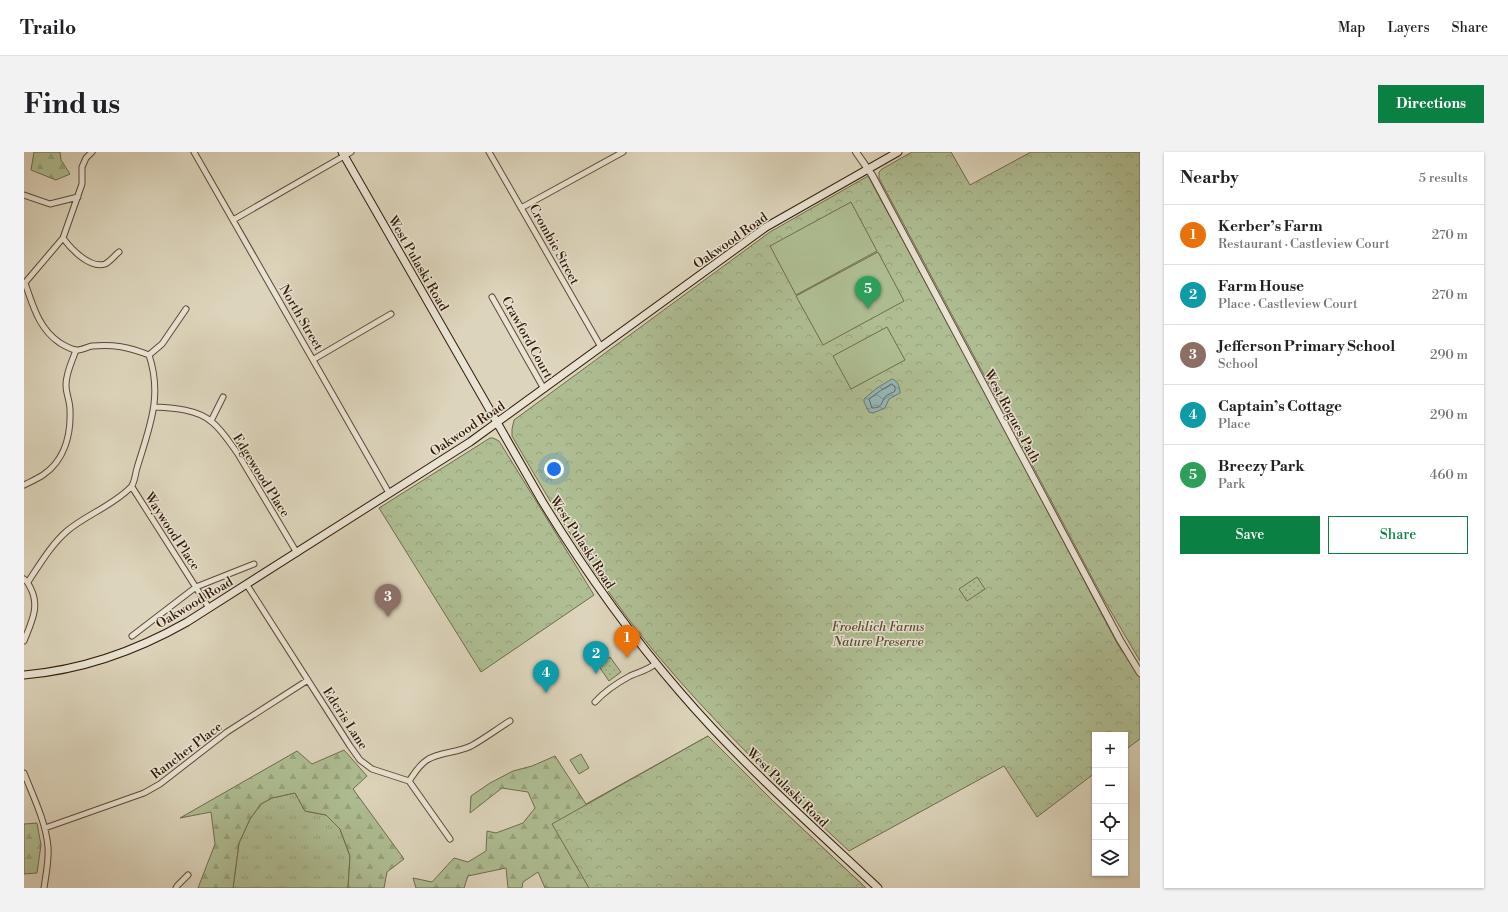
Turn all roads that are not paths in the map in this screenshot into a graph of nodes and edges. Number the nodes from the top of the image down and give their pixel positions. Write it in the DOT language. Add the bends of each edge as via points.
graph roads {
  1 [pos="92,152"];
  2 [pos="194,152"];
  3 [pos="489,152"];
  4 [pos="623,152"];
  5 [pos="856,152"];
  6 [pos="898,152"];
  7 [pos="346,153"];
  8 [pos="868,169"];
  9 [pos="24,195"];
  10 [pos="78,197"];
  11 [pos="522,208"];
  12 [pos="233,220"];
  13 [pos="63,238"];
  14 [pos="119,252"];
  15 [pos="24,284"];
  16 [pos="492,297"];
  17 [pos="186,309"];
  18 [pos="391,314"];
  19 [pos="601,347"];
  20 [pos="76,350"];
  21 [pos="149,355"];
  22 [pos="314,359"];
  23 [pos="544,389"];
  24 [pos="223,397"];
  25 [pos="154,407"];
  26 [pos="211,421"];
  27 [pos="497,424"];
  28 [pos="24,485"];
  29 [pos="132,487"];
  30 [pos="389,493"];
  31 [pos="297,553"];
  32 [pos="254,564"];
  33 [pos="26,580"];
  34 [pos="247,585"];
  35 [pos="196,587"];
  36 [pos="209,608"];
  37 [pos="132,636"];
  38 [pos="24,640"];
  39 [pos="656,664"];
  40 [pos="1140,673"];
  41 [pos="24,675"];
  42 [pos="308,680"];
  43 [pos="595,702"];
  44 [pos="510,721"];
  45 [pos="24,773"];
  46 [pos="409,781"];
  47 [pos="45,828"];
  48 [pos="450,839"];
  49 [pos="188,875"];
  50 [pos="44,888"];
  51 [pos="176,888"];
  52 [pos="878,888"];
  1 -- 10 [label="street" via="82,167 82,184"];
  2 -- 12 [label="street, North Street"];
  3 -- 11 [label="street, Crombie Street"];
  4 -- 11 [label="street"];
  5 -- 8 [label="street, West Rogues Path"];
  6 -- 8 [label="main road, Oakwood Road"];
  7 -- 12 [label="street"];
  7 -- 27 [label="main road, West Pulaski Road"];
  8 -- 19 [label="main road, Oakwood Road" via="766,227"];
  8 -- 40 [label="street, West Rogues Path"];
  9 -- 10 [label="street" via="50,204"];
  10 -- 13 [label="street"];
  11 -- 19 [label="street, Crombie Street"];
  12 -- 22 [label="street, North Street"];
  13 -- 14 [label="street" via="71,249 96,264 106,264"];
  13 -- 15 [label="street"];
  15 -- 20 [label="street" via="44,328 52,338"];
  16 -- 23 [label="street, Crawford Court"];
  17 -- 21 [label="street" via="162,344"];
  18 -- 22 [label="street"];
  19 -- 23 [label="main road, Oakwood Road"];
  20 -- 21 [label="street" via="117,345"];
  20 -- 28 [label="street" via="68,371 66,386 70,408 67,444 58,461 44,475"];
  21 -- 25 [label="street" via="155,383"];
  22 -- 30 [label="street, North Street"];
  23 -- 27 [label="main road, Oakwood Road"];
  24 -- 26 [label="street"];
  25 -- 26 [label="street, Edgewood Place" via="188,410"];
  25 -- 29 [label="street"];
  26 -- 31 [label="street, Edgewood Place" via="238,454"];
  27 -- 30 [label="main road, Oakwood Road"];
  27 -- 39 [label="main road, West Pulaski Road" via="563,536 612,608"];
  29 -- 33 [label="street" via="68,530"];
  29 -- 35 [label="street, Waywood Place"];
  30 -- 31 [label="main road, Oakwood Road"];
  31 -- 34 [label="main road, Oakwood Road"];
  32 -- 35 [label="street, Oakwood Road"];
  33 -- 38 [label="street" via="35,596 36,608"];
  34 -- 36 [label="main road, Oakwood Road"];
  34 -- 42 [label="street, Edcris Lane"];
  35 -- 36 [label="street, Waywood Place"];
  35 -- 37 [label="street, Oakwood Road"];
  36 -- 41 [label="main road, Oakwood Road" via="163,635 105,659"];
  39 -- 43 [label="street" via="609,689"];
  39 -- 52 [label="main road, West Pulaski Road" via="730,747"];
  42 -- 46 [label="street, Edcris Lane" via="360,760 372,769"];
  42 -- 47 [label="street, Rancher Place" via="227,732 160,784 144,793"];
  44 -- 46 [label="street" via="470,746 427,760"];
  45 -- 47 [label="street"];
  46 -- 48 [label="street"];
  47 -- 50 [label="street" via="48,866"];
  49 -- 51 [label="street"];
}
